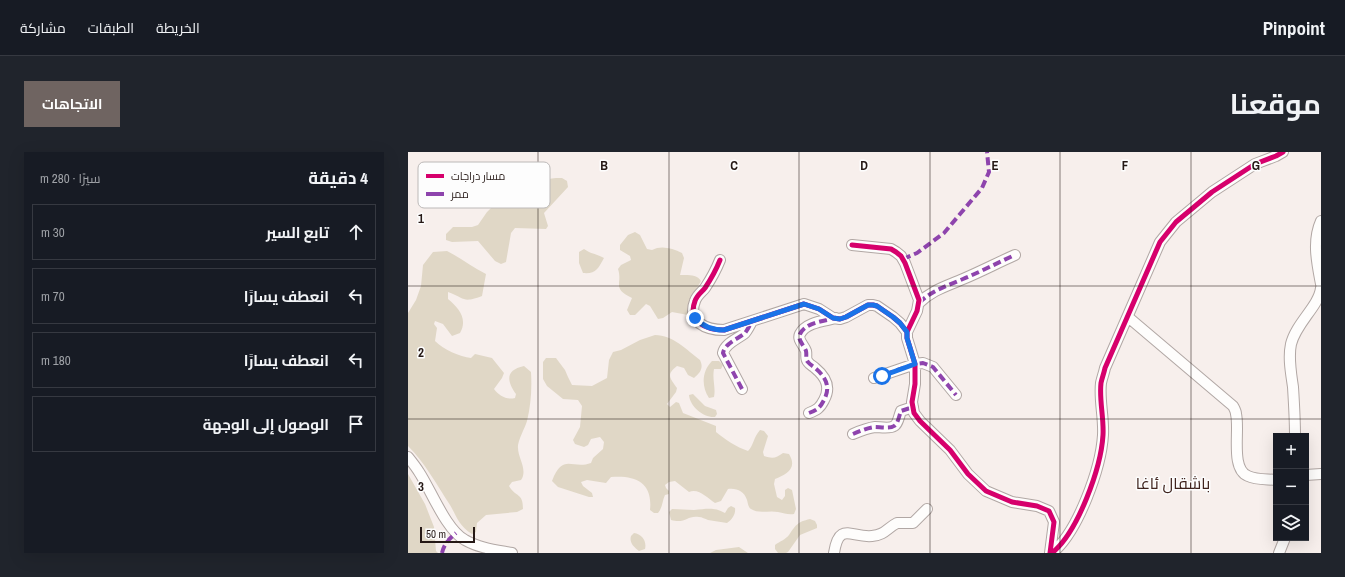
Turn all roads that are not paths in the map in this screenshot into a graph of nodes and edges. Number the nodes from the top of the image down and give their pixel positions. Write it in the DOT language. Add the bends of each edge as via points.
graph roads {
  1 [pos="1283,152"];
  2 [pos="1321,221"];
  3 [pos="852,245"];
  4 [pos="1015,255"];
  5 [pos="720,260"];
  6 [pos="1321,284"];
  7 [pos="1321,288"];
  8 [pos="919,303"];
  9 [pos="1128,317"];
  10 [pos="836,318"];
  11 [pos="752,321"];
  12 [pos="907,332"];
  13 [pos="915,364"];
  14 [pos="874,378"];
  15 [pos="742,389"];
  16 [pos="956,395"];
  17 [pos="912,407"];
  18 [pos="808,413"];
  19 [pos="1295,433"];
  20 [pos="853,434"];
  21 [pos="408,457"];
  22 [pos="1321,474"];
  23 [pos="1309,475"];
  24 [pos="1273,480"];
  25 [pos="927,509"];
  26 [pos="1284,541"];
  27 [pos="512,553"];
  28 [pos="834,553"];
  29 [pos="1051,553"];
  30 [pos="1279,553"];
  1 -- 9 [label="street" via="1255,164 1212,192 1176,222 1160,242"];
  2 -- 6 [label="street" via="1317,230 1316,247"];
  3 -- 8 [label="street" via="879,247 901,256"];
  4 -- 8 [label="street" via="939,288"];
  5 -- 11 [label="street" via="696,299 695,318 700,324 716,330"];
  7 -- 19 [label="street" via="1320,295 1299,325 1291,344"];
  8 -- 12 [label="street"];
  9 -- 24 [label="street" via="1233,406 1237,422 1237,461 1241,471 1252,478"];
  9 -- 29 [label="street" via="1101,383 1103,434 1099,460 1087,497 1075,525 1058,548"];
  10 -- 11 [label="street" via="804,304"];
  10 -- 12 [label="street" via="846,317 868,305 873,305 893,317"];
  10 -- 18 [label="street" via="812,324 799,336 807,360 824,378 828,389 818,410"];
  11 -- 15 [label="street" via="745,333 728,345 723,353"];
  12 -- 13 [label="street"];
  13 -- 14 [label="street"];
  13 -- 16 [label="street" via="923,363 933,367"];
  13 -- 17 [label="street"];
  17 -- 20 [label="street" via="901,411 894,426 862,430"];
  17 -- 29 [label="street" via="920,421 986,491 1012,502 1037,506 1049,511 1054,522"];
  21 -- 27 [label="street" via="456,533 464,540 478,545"];
  22 -- 23 [label="street"];
  25 -- 28 [label="street" via="912,523 897,523 880,534 842,534"];
  26 -- 30 [label="street"];
}
